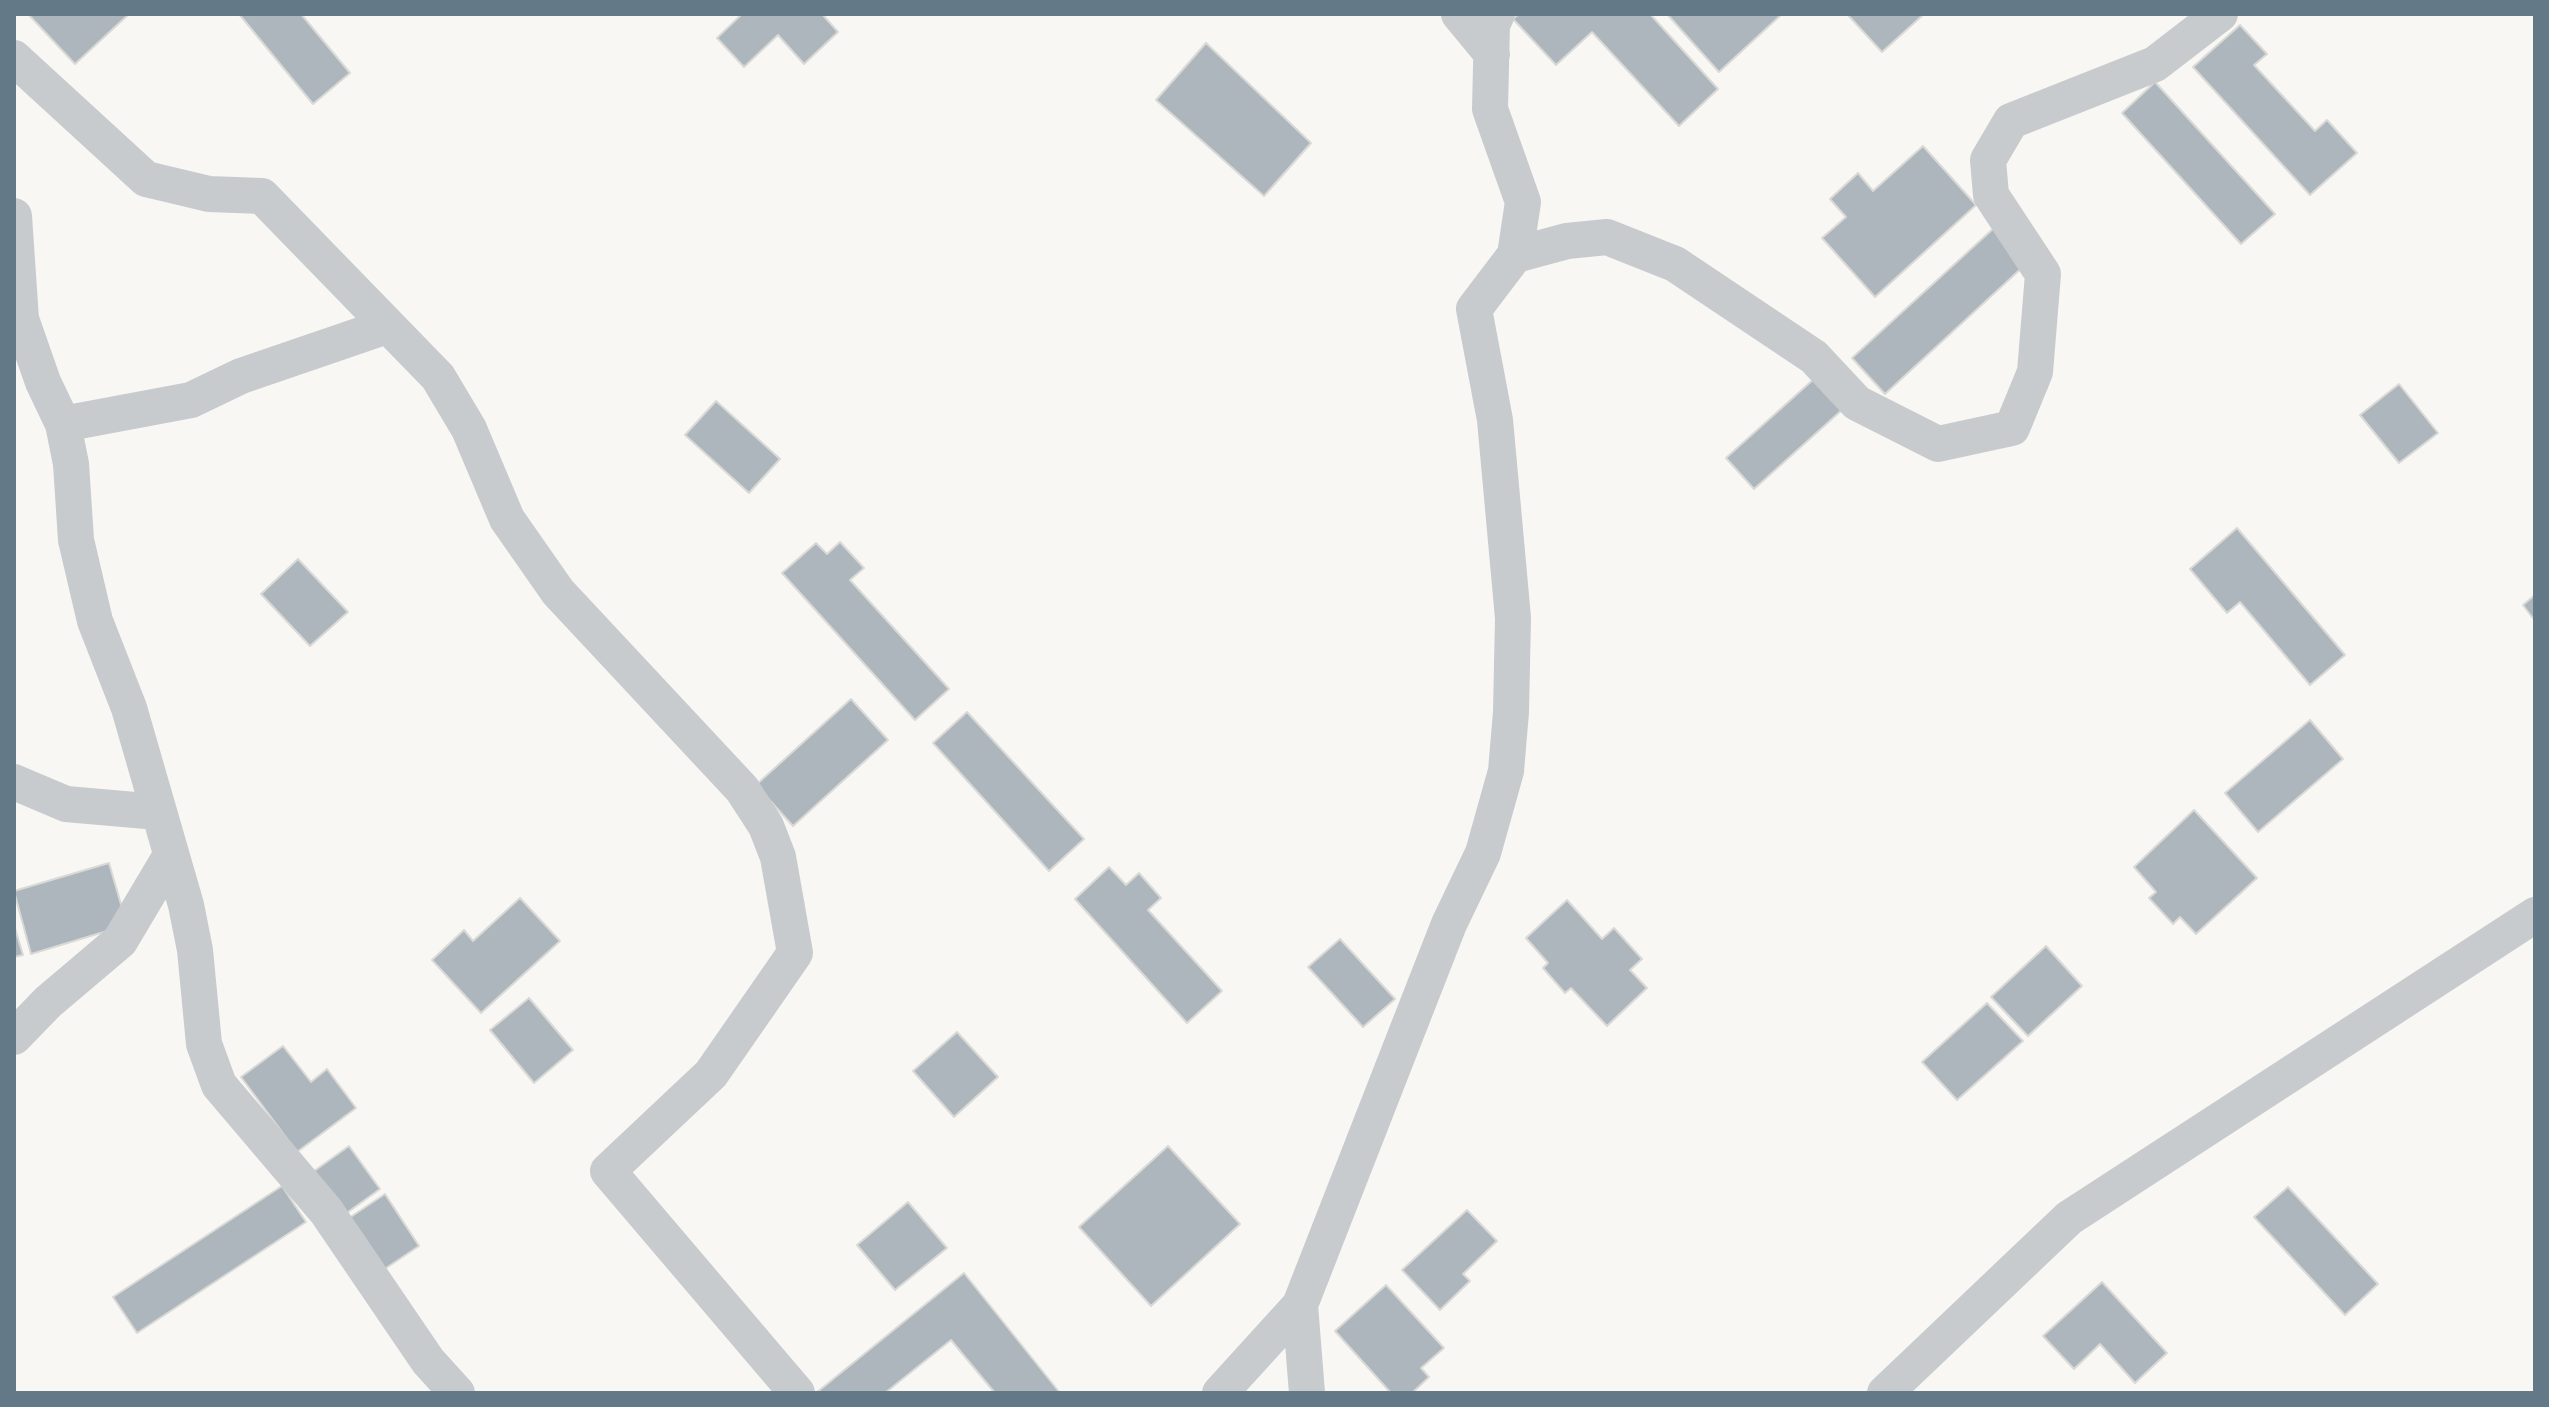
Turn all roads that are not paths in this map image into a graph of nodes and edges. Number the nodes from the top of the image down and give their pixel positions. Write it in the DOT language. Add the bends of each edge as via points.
graph roads {
  1 [pos="1459,14"];
  2 [pos="1497,14"];
  3 [pos="2220,14"];
  4 [pos="1492,54"];
  5 [pos="14,58"];
  6 [pos="14,216"];
  7 [pos="1515,255"];
  8 [pos="17,320"];
  9 [pos="387,326"];
  10 [pos="63,424"];
  11 [pos="14,782"];
  12 [pos="158,812"];
  13 [pos="170,857"];
  14 [pos="2535,915"];
  15 [pos="14,1037"];
  16 [pos="1300,1305"];
  17 [pos="457,1393"];
  18 [pos="797,1393"];
  19 [pos="1220,1393"];
  20 [pos="1307,1393"];
  21 [pos="1885,1393"];
  1 -- 4 [label="street"];
  2 -- 4 [label="street"];
  3 -- 7 [label="street" via="2155,64 2011,121 1988,160 1991,195 2043,274 2035,372 2012,428 1938,444 1857,403 1814,357 1675,264 1607,237"];
  4 -- 7 [label="street" via="1490,109 1523,202"];
  5 -- 9 [label="street" via="146,179 209,194 262,196"];
  6 -- 8 [label="street"];
  7 -- 16 [label="street" via="1474,309 1495,420 1513,618 1506,771 1483,853 1449,924"];
  8 -- 10 [label="street"];
  9 -- 10 [label="street" via="241,376 191,400"];
  9 -- 18 [label="street" via="438,377 469,429 507,519 558,592 742,789 778,857 795,953 711,1074 608,1171"];
  10 -- 12 [label="street" via="76,540 95,621 129,708"];
  11 -- 12 [label="street" via="66,804"];
  12 -- 13 [label="street"];
  13 -- 15 [label="street" via="120,941"];
  13 -- 17 [label="street" via="195,950 204,1044 219,1085 326,1211 428,1361"];
  14 -- 21 [label="street" via="2069,1218"];
  16 -- 19 [label="street"];
  16 -- 20 [label="street"];
}
